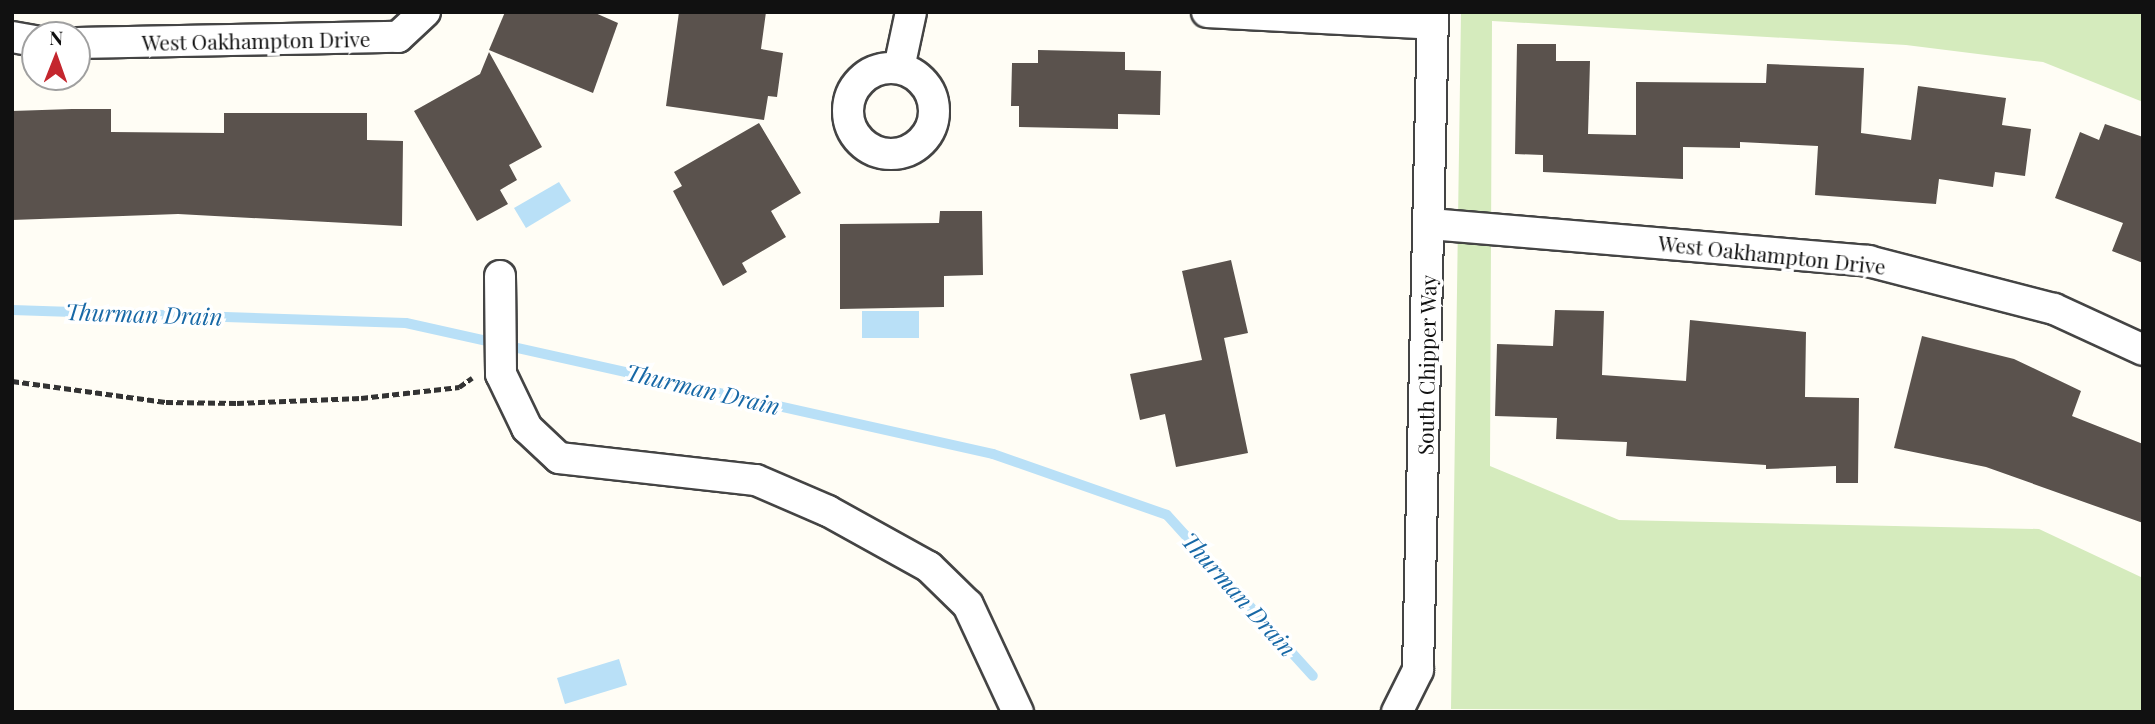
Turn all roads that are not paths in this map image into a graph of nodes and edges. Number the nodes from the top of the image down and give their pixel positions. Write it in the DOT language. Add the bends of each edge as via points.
graph roads {
  1 [pos="425,12"];
  2 [pos="911,12"];
  3 [pos="1207,12"];
  4 [pos="1433,18"];
  5 [pos="91,43"];
  6 [pos="899,68"];
  7 [pos="1430,224"];
  8 [pos="500,276"];
  9 [pos="2143,349"];
  10 [pos="1018,712"];
  11 [pos="1397,712"];
  1 -- 5 [label="street, West Oakhampton Drive" via="398,37"];
  2 -- 6 [label="street"];
  3 -- 4 [label="street"];
  4 -- 7 [label="street, South Chipper Way"];
  7 -- 9 [label="street, West Oakhampton Drive" via="1868,261 2054,309"];
  7 -- 11 [label="street, South Chipper Way" via="1418,670"];
  8 -- 10 [label="street" via="501,374 527,428 559,458 756,480 828,511 929,567 968,606"];
}
